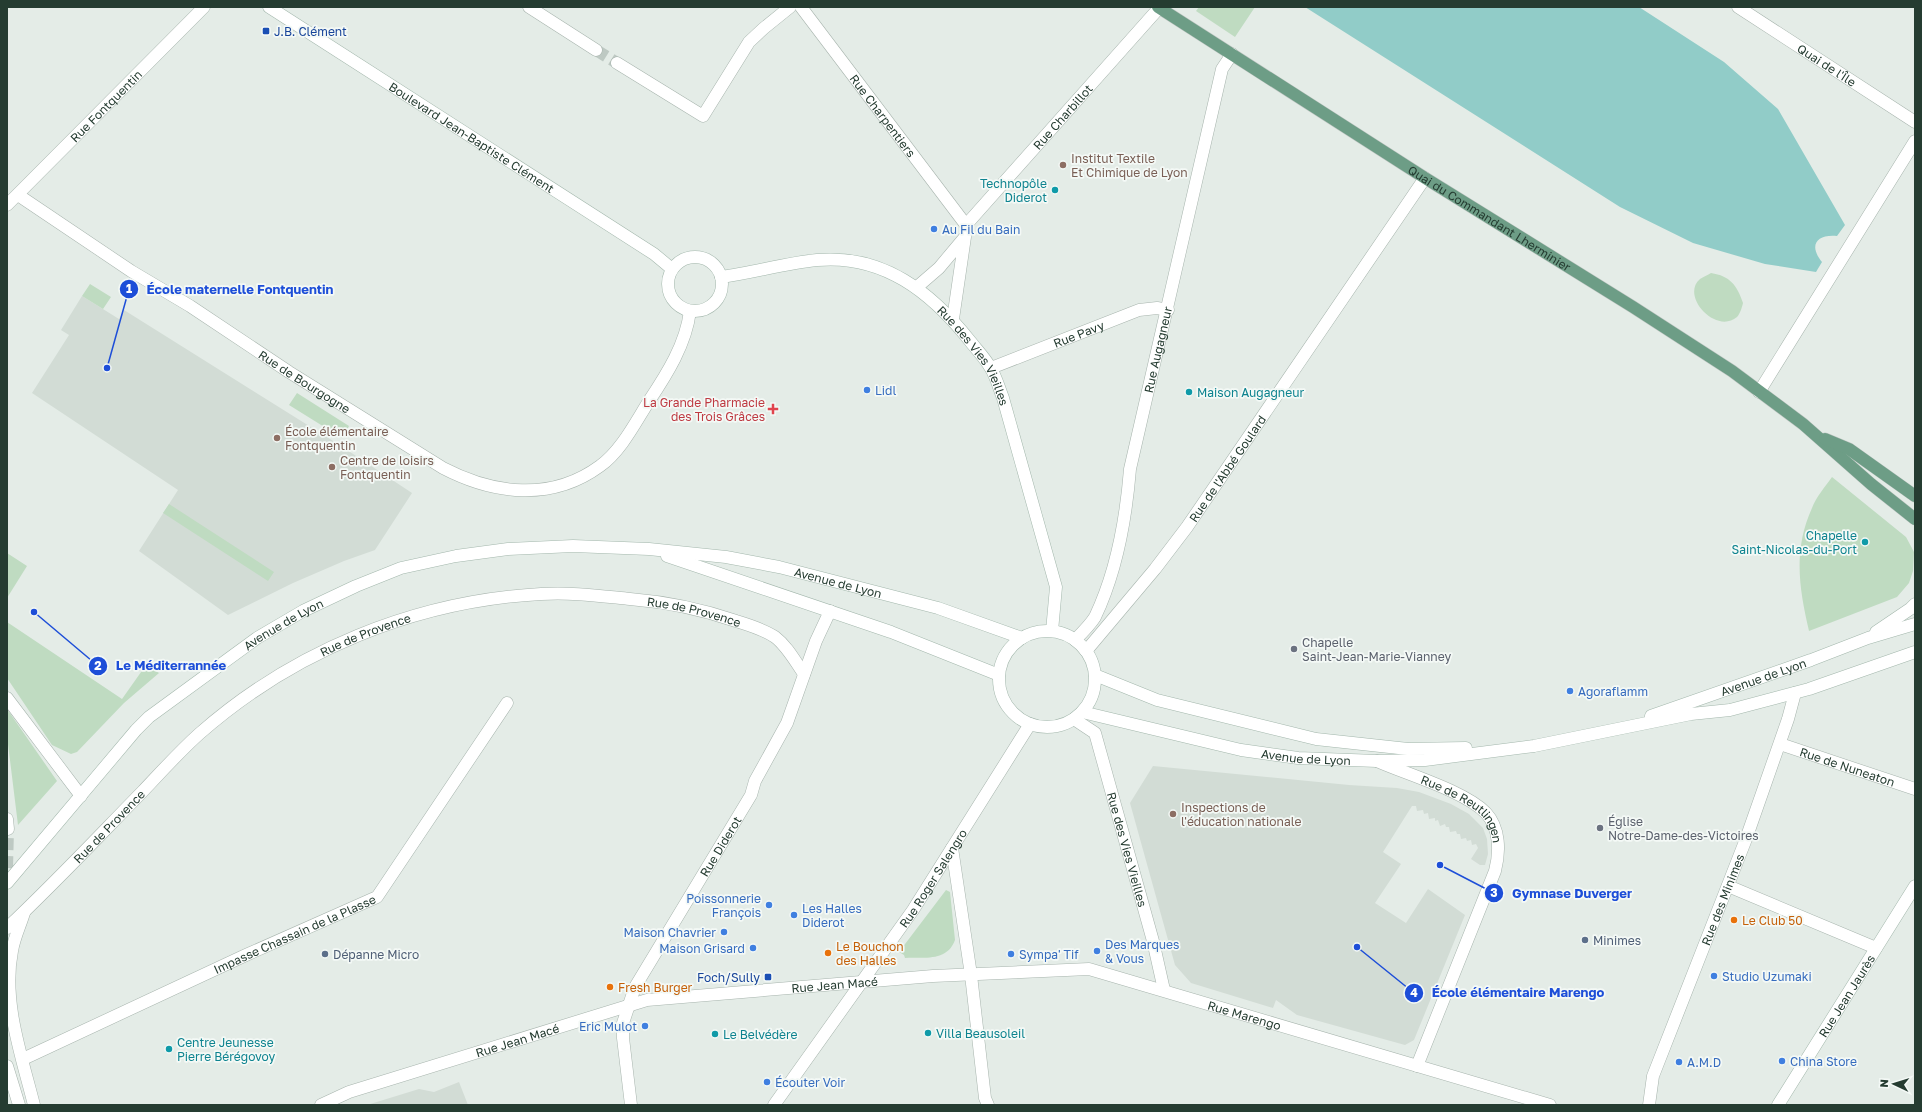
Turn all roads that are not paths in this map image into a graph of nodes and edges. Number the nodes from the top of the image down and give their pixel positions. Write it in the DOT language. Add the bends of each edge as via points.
graph roads {
  1 [pos="204,7"];
  2 [pos="269,7"];
  3 [pos="529,7"];
  4 [pos="790,7"];
  5 [pos="801,7"];
  6 [pos="1158,7"];
  7 [pos="1738,7"];
  8 [pos="596,50"];
  9 [pos="1232,54"];
  10 [pos="617,63"];
  11 [pos="1915,122"];
  12 [pos="1915,141"];
  13 [pos="1425,178"];
  14 [pos="18,195"];
  15 [pos="7,205"];
  16 [pos="966,225"];
  17 [pos="965,237"];
  18 [pos="672,269"];
  19 [pos="722,277"];
  20 [pos="917,288"];
  21 [pos="1168,310"];
  22 [pos="690,311"];
  23 [pos="953,320"];
  24 [pos="991,368"];
  25 [pos="1759,392"];
  26 [pos="1816,436"];
  27 [pos="1915,496"];
  28 [pos="1915,519"];
  29 [pos="649,549"];
  30 [pos="1915,604"];
  31 [pos="830,611"];
  32 [pos="1915,624"];
  33 [pos="1052,631"];
  34 [pos="1022,638"];
  35 [pos="1868,638"];
  36 [pos="1075,640"];
  37 [pos="1086,651"];
  38 [pos="1915,652"];
  39 [pos="804,674"];
  40 [pos="1095,675"];
  41 [pos="999,676"];
  42 [pos="1795,693"];
  43 [pos="7,698"];
  44 [pos="507,703"];
  45 [pos="1078,715"];
  46 [pos="1030,724"];
  47 [pos="1612,729"];
  48 [pos="1780,744"];
  49 [pos="1534,746"];
  50 [pos="1377,761"];
  51 [pos="1915,789"];
  52 [pos="81,796"];
  53 [pos="952,848"];
  54 [pos="7,883"];
  55 [pos="1728,886"];
  56 [pos="1915,886"];
  57 [pos="26,910"];
  58 [pos="7,928"];
  59 [pos="1876,948"];
  60 [pos="971,975"];
  61 [pos="933,976"];
  62 [pos="861,983"];
  63 [pos="1164,990"];
  64 [pos="628,1006"];
  65 [pos="22,1059"];
  66 [pos="7,1066"];
  67 [pos="1417,1066"];
  68 [pos="986,1101"];
  69 [pos="19,1105"];
  70 [pos="34,1105"];
  71 [pos="321,1105"];
  72 [pos="631,1105"];
  73 [pos="774,1105"];
  74 [pos="1550,1105"];
  75 [pos="1649,1105"];
  76 [pos="1778,1105"];
  1 -- 14 [label="street, Rue Fontquentin"];
  2 -- 18 [label="street, Boulevard Jean-Baptiste Clément" via="654,254"];
  3 -- 8 [label="street"];
  4 -- 10 [label="street" via="749,42 703,116"];
  5 -- 16 [label="street, Rue Charpentiers"];
  6 -- 9 [label="main road, Quai du Commandant Lherminier"];
  6 -- 16 [label="street, Rue Charbillot"];
  7 -- 11 [label="street, Quai de l'Île"];
  9 -- 13 [label="main road, Quai du Commandant Lherminier"];
  9 -- 21 [label="street, Rue Augagneur" via="1222,69"];
  12 -- 25 [label="street"];
  13 -- 25 [label="main road, Quai du Commandant Lherminier" via="1682,338"];
  13 -- 37 [label="street, Rue de l'Abbé Goulard" via="1187,526 1155,569"];
  14 -- 15 [label="street, Rue Fontquentin"];
  14 -- 22 [label="street, Rue de Bourgogne" via="132,271 404,444 466,480 516,492 554,488 600,466 635,423 670,368 688,329"];
  16 -- 17 [label="street"];
  17 -- 20 [label="street" via="939,268"];
  17 -- 23 [label="street"];
  18 -- 19 [label="street" via="686,258 704,258 712,262"];
  18 -- 22 [label="street" via="668,286 670,295 675,303"];
  19 -- 20 [label="street, Rue des Vies Vieilles" via="817,260 837,260 881,268"];
  19 -- 22 [label="street" via="720,295 715,303 700,311"];
  20 -- 23 [label="street, Rue des Vies Vieilles"];
  21 -- 24 [label="street, Rue Pavy" via="1139,310"];
  21 -- 36 [label="street, Rue Augagneur" via="1130,469 1127,506 1115,565 1094,618"];
  23 -- 24 [label="street, Rue des Vies Vieilles"];
  24 -- 33 [label="street, Rue des Vies Vieilles" via="1003,398 1056,587"];
  25 -- 26 [label="main road, Quai du Commandant Lherminier"];
  26 -- 27 [label="main road, Quai du Commandant Lherminier" via="1849,449"];
  26 -- 28 [label="main road, Quai du Commandant Lherminier"];
  29 -- 31 [label="street, Avenue de Lyon"];
  29 -- 34 [label="street, Avenue de Lyon" via="726,557 780,567 938,608"];
  29 -- 52 [label="street, Avenue de Lyon" via="573,546 508,549 456,556 401,568 377,577 296,615 257,638 176,697 136,730"];
  30 -- 35 [label="street"];
  31 -- 39 [label="street, Rue Diderot"];
  31 -- 41 [label="street, Avenue de Lyon" via="891,632"];
  32 -- 35 [label="street, Avenue de Lyon"];
  33 -- 34 [label="street" via="1037,632"];
  33 -- 36 [label="street"];
  34 -- 41 [label="street" via="1010,648"];
  35 -- 47 [label="street, Avenue de Lyon"];
  36 -- 37 [label="street"];
  37 -- 40 [label="street"];
  38 -- 42 [label="street, Avenue de Lyon"];
  39 -- 57 [label="street, Rue de Provence" via="784,645 774,636 705,611 660,601 582,594 541,594 479,601 385,624 347,639 281,674 233,705 198,735"];
  39 -- 64 [label="street, Rue Diderot" via="787,724 755,781 751,794 635,987"];
  40 -- 45 [label="street" via="1090,701"];
  40 -- 49 [label="street, Avenue de Lyon" via="1157,700 1316,739 1408,750"];
  41 -- 46 [label="street" via="1000,691 1006,705 1017,717"];
  42 -- 47 [label="street, Avenue de Lyon" via="1730,710 1691,714"];
  42 -- 48 [label="street, Rue des Minimes"];
  43 -- 52 [label="street"];
  44 -- 65 [label="street, Impasse Chassain de la Plasse" via="377,897"];
  45 -- 46 [label="street" via="1060,726 1045,728"];
  45 -- 50 [label="street, Avenue de Lyon" via="1240,750 1298,758"];
  45 -- 63 [label="street, Rue des Vies Vieilles" via="1095,733 1153,940"];
  46 -- 53 [label="street, Rue Roger Salengro"];
  47 -- 49 [label="street, Avenue de Lyon"];
  48 -- 51 [label="street, Rue de Nuneaton"];
  48 -- 55 [label="street, Rue des Minimes"];
  49 -- 50 [label="street, Avenue de Lyon" via="1425,760"];
  50 -- 67 [label="street, Rue de Reutlingen" via="1440,786 1472,802 1486,813 1498,841 1499,856 1495,871"];
  52 -- 54 [label="street, Avenue de Lyon"];
  53 -- 60 [label="street"];
  53 -- 62 [label="street, Rue Roger Salengro"];
  55 -- 59 [label="street"];
  55 -- 75 [label="street, Rue des Minimes" via="1653,1076"];
  56 -- 59 [label="street, Rue Jean Jaurès"];
  57 -- 58 [label="street, Rue de Provence"];
  57 -- 65 [label="street" via="12,951 10,969 13,1019"];
  59 -- 76 [label="street, Rue Jean Jaurès"];
  60 -- 61 [label="street, Rue Marengo"];
  60 -- 63 [label="street, Rue Marengo" via="1089,969"];
  60 -- 68 [label="street"];
  61 -- 62 [label="street, Rue Jean Macé"];
  62 -- 64 [label="street, Rue Jean Macé" via="647,1000"];
  62 -- 73 [label="street, Rue Roger Salengro"];
  63 -- 67 [label="street, Rue Marengo"];
  64 -- 71 [label="street, Rue Jean Macé" via="349,1092"];
  64 -- 72 [label="street, Rue Diderot" via="623,1023 623,1038"];
  65 -- 70 [label="street"];
  66 -- 69 [label="street"];
  67 -- 74 [label="street, Rue Marengo"];
}
